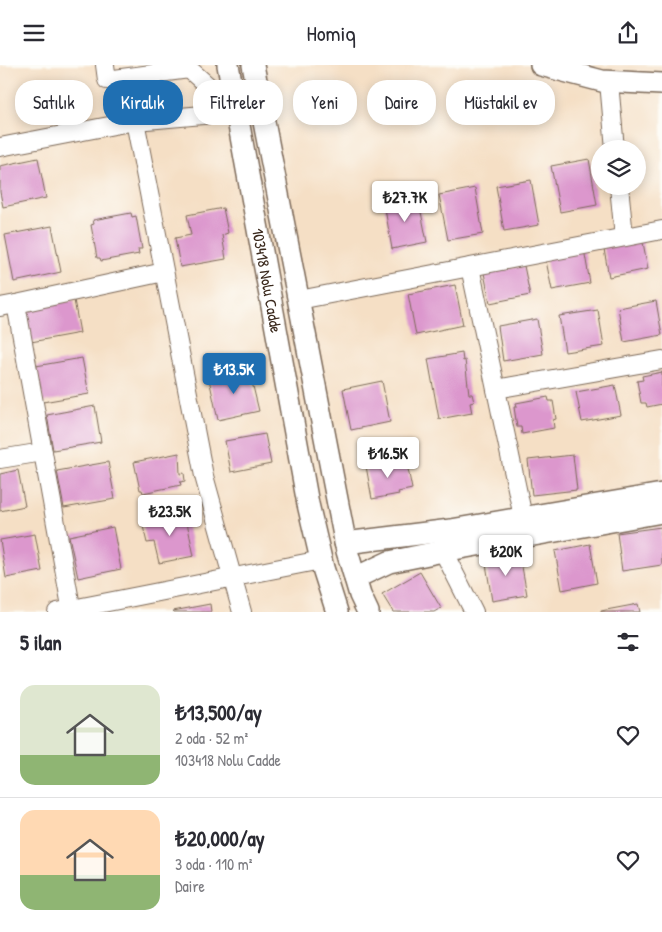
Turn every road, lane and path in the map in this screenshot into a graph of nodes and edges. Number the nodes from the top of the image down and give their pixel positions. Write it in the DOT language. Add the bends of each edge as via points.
graph roads {
  1 [pos="104,65"];
  2 [pos="228,65"];
  3 [pos="253,65"];
  4 [pos="541,65"];
  5 [pos="201,80"];
  6 [pos="231,80"];
  7 [pos="609,82"];
  8 [pos="662,84"];
  9 [pos="114,125"];
  10 [pos="136,125"];
  11 [pos="239,125"];
  12 [pos="614,140"];
  13 [pos="0,147"];
  14 [pos="620,195"];
  15 [pos="662,229"];
  16 [pos="624,237"];
  17 [pos="470,267"];
  18 [pos="164,272"];
  19 [pos="299,300"];
  20 [pos="8,306"];
  21 [pos="662,360"];
  22 [pos="496,389"];
  23 [pos="43,452"];
  24 [pos="0,459"];
  25 [pos="662,494"];
  26 [pos="662,512"];
  27 [pos="523,517"];
  28 [pos="345,543"];
  29 [pos="443,551"];
  30 [pos="321,560"];
  31 [pos="234,576"];
  32 [pos="355,578"];
  33 [pos="67,611"];
  34 [pos="242,612"];
  35 [pos="336,612"];
  36 [pos="368,612"];
  37 [pos="474,612"];
  1 -- 5 [label="street" via="107,80 189,69"];
  2 -- 6 [label="main road, 103418 Nolu Cadde"];
  3 -- 19 [label="main road"];
  4 -- 7 [label="main road"];
  7 -- 8 [label="main road"];
  7 -- 12 [label="street"];
  9 -- 13 [label="street"];
  10 -- 18 [label="street"];
  11 -- 30 [label="main road, 103418 Nolu Cadde" via="306,494"];
  14 -- 16 [label="street"];
  15 -- 16 [label="street"];
  16 -- 17 [label="street"];
  17 -- 19 [label="street"];
  17 -- 22 [label="street"];
  18 -- 20 [label="street"];
  18 -- 31 [label="street" via="204,476"];
  19 -- 28 [label="main road"];
  20 -- 23 [label="street"];
  21 -- 22 [label="street"];
  22 -- 27 [label="street"];
  23 -- 24 [label="street"];
  23 -- 33 [label="street"];
  25 -- 27 [label="main road"];
  26 -- 29 [label="main road"];
  27 -- 28 [label="main road"];
  28 -- 32 [label="main road"];
  29 -- 32 [label="main road" via="389,562"];
  29 -- 37 [label="street"];
  30 -- 31 [label="street"];
  30 -- 35 [label="main road, 103418 Nolu Cadde"];
  31 -- 33 [label="street"];
  31 -- 34 [label="street"];
  32 -- 36 [label="main road"];
}
